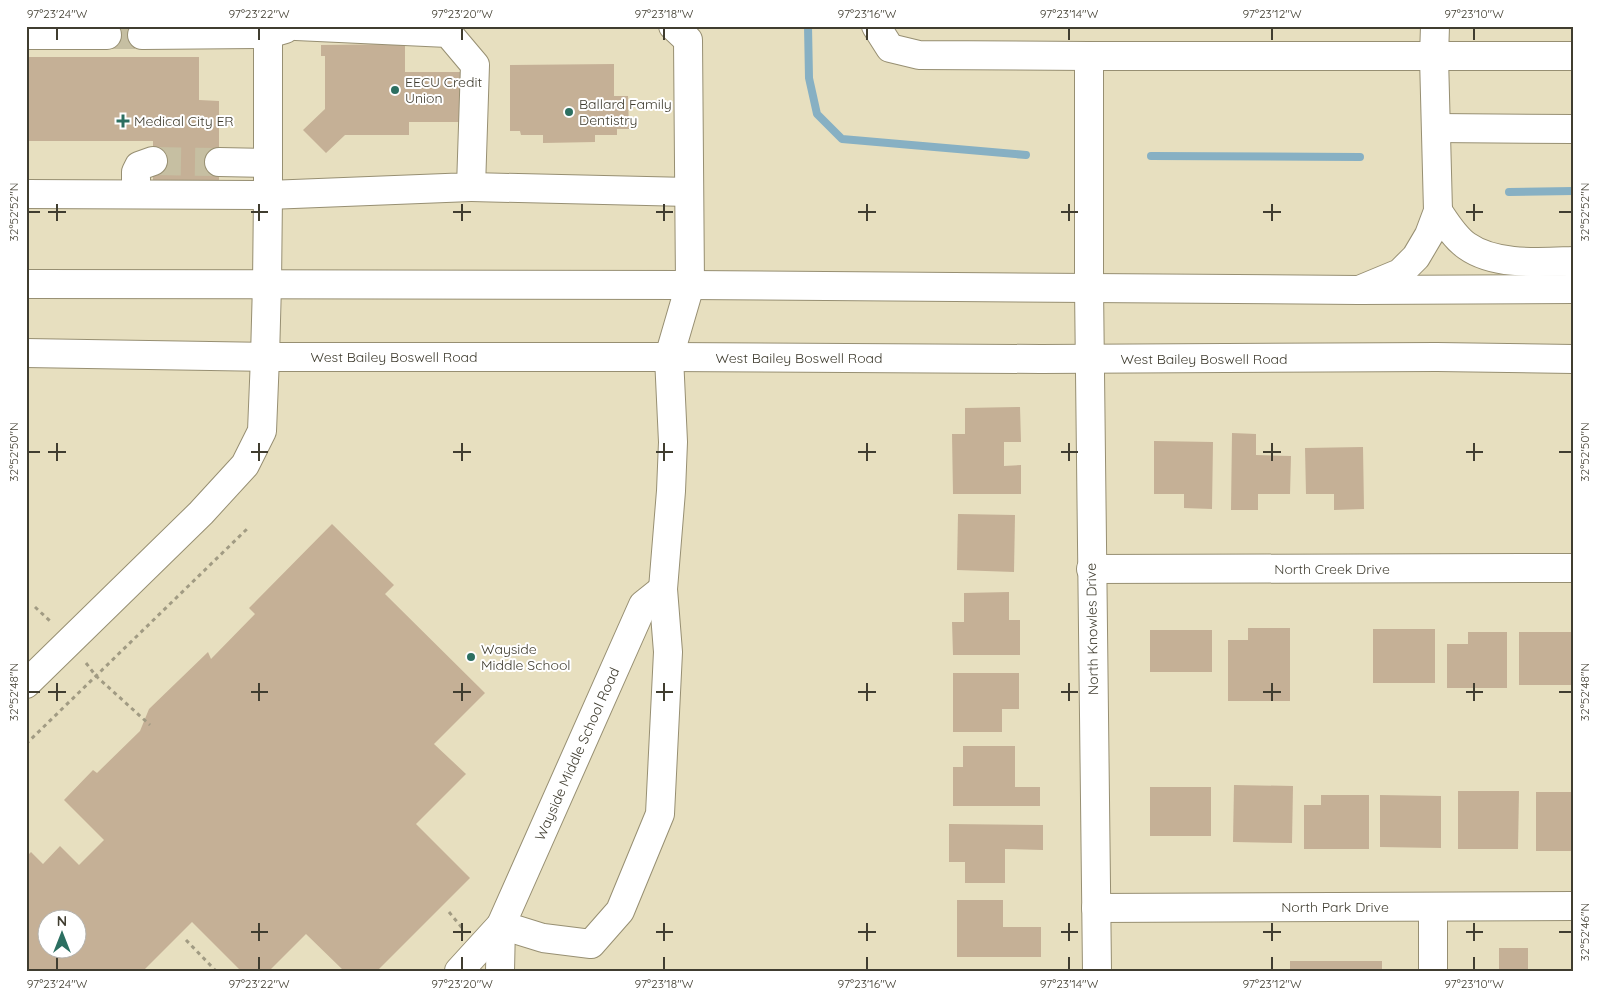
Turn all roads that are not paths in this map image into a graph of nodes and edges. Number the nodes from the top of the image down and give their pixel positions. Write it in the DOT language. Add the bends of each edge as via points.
graph roads {
  1 [pos="294,26"];
  2 [pos="674,26"];
  3 [pos="876,26"];
  4 [pos="1435,26"];
  5 [pos="268,30"];
  6 [pos="26,35"];
  7 [pos="107,35"];
  8 [pos="142,35"];
  9 [pos="1089,56"];
  10 [pos="1573,56"];
  11 [pos="1434,57"];
  12 [pos="1436,128"];
  13 [pos="1573,129"];
  14 [pos="152,161"];
  15 [pos="219,162"];
  16 [pos="268,163"];
  17 [pos="471,187"];
  18 [pos="689,192"];
  19 [pos="26,194"];
  20 [pos="136,194"];
  21 [pos="268,195"];
  22 [pos="1438,211"];
  23 [pos="1573,261"];
  24 [pos="26,284"];
  25 [pos="267,284"];
  26 [pos="690,285"];
  27 [pos="1089,287"];
  28 [pos="1573,289"];
  29 [pos="1359,290"];
  30 [pos="26,353"];
  31 [pos="266,357"];
  32 [pos="669,357"];
  33 [pos="1090,359"];
  34 [pos="1573,359"];
  35 [pos="1573,568"];
  36 [pos="1091,569"];
  37 [pos="663,589"];
  38 [pos="26,684"];
  39 [pos="1573,906"];
  40 [pos="1433,907"];
  41 [pos="1096,908"];
  42 [pos="501,926"];
  43 [pos="459,971"];
  44 [pos="500,971"];
  45 [pos="1097,971"];
  46 [pos="1433,971"];
  1 -- 5 [label="main road"];
  1 -- 17 [label="main road" via="448,34 475,65"];
  2 -- 18 [label="main road" via="688,40"];
  3 -- 9 [label="main road" via="890,48 919,55"];
  4 -- 11 [label="main road"];
  5 -- 8 [label="main road"];
  5 -- 16 [label="main road"];
  6 -- 7 [label="main road"];
  9 -- 11 [label="main road"];
  9 -- 27 [label="main road, North Knowles Drive"];
  10 -- 11 [label="main road"];
  11 -- 12 [label="main road"];
  12 -- 13 [label="main road"];
  12 -- 22 [label="main road"];
  14 -- 20 [label="main road" via="139,166 136,172"];
  15 -- 16 [label="main road"];
  16 -- 21 [label="main road"];
  17 -- 18 [label="main road"];
  17 -- 21 [label="main road"];
  18 -- 26 [label="main road"];
  19 -- 20 [label="main road"];
  20 -- 21 [label="main road"];
  21 -- 25 [label="main road"];
  22 -- 23 [label="main road" via="1467,246 1493,258"];
  22 -- 29 [label="main road" via="1416,257 1400,273"];
  24 -- 25 [label="main road"];
  25 -- 26 [label="main road"];
  25 -- 31 [label="main road"];
  26 -- 27 [label="main road"];
  26 -- 32 [label="main road"];
  27 -- 29 [label="main road"];
  27 -- 33 [label="main road, North Knowles Drive"];
  28 -- 29 [label="main road"];
  30 -- 31 [label="main road, West Bailey Boswell Road"];
  31 -- 32 [label="main road, West Bailey Boswell Road"];
  31 -- 38 [label="main road" via="262,431 245,465 201,513"];
  32 -- 33 [label="main road, West Bailey Boswell Road"];
  32 -- 37 [label="main road" via="671,491"];
  33 -- 34 [label="main road, West Bailey Boswell Road"];
  33 -- 36 [label="main road, North Knowles Drive"];
  35 -- 36 [label="main road, North Creek Drive"];
  36 -- 41 [label="main road, North Knowles Drive"];
  37 -- 42 [label="main road, Wayside Middle School Road" via="643,605"];
  37 -- 42 [label="main road" via="668,652 660,814 620,911 591,944 543,938"];
  39 -- 40 [label="main road, North Park Drive"];
  40 -- 41 [label="main road, North Park Drive"];
  40 -- 46 [label="main road"];
  41 -- 45 [label="main road, North Knowles Drive"];
  42 -- 43 [label="main road"];
  42 -- 44 [label="main road"];
}
